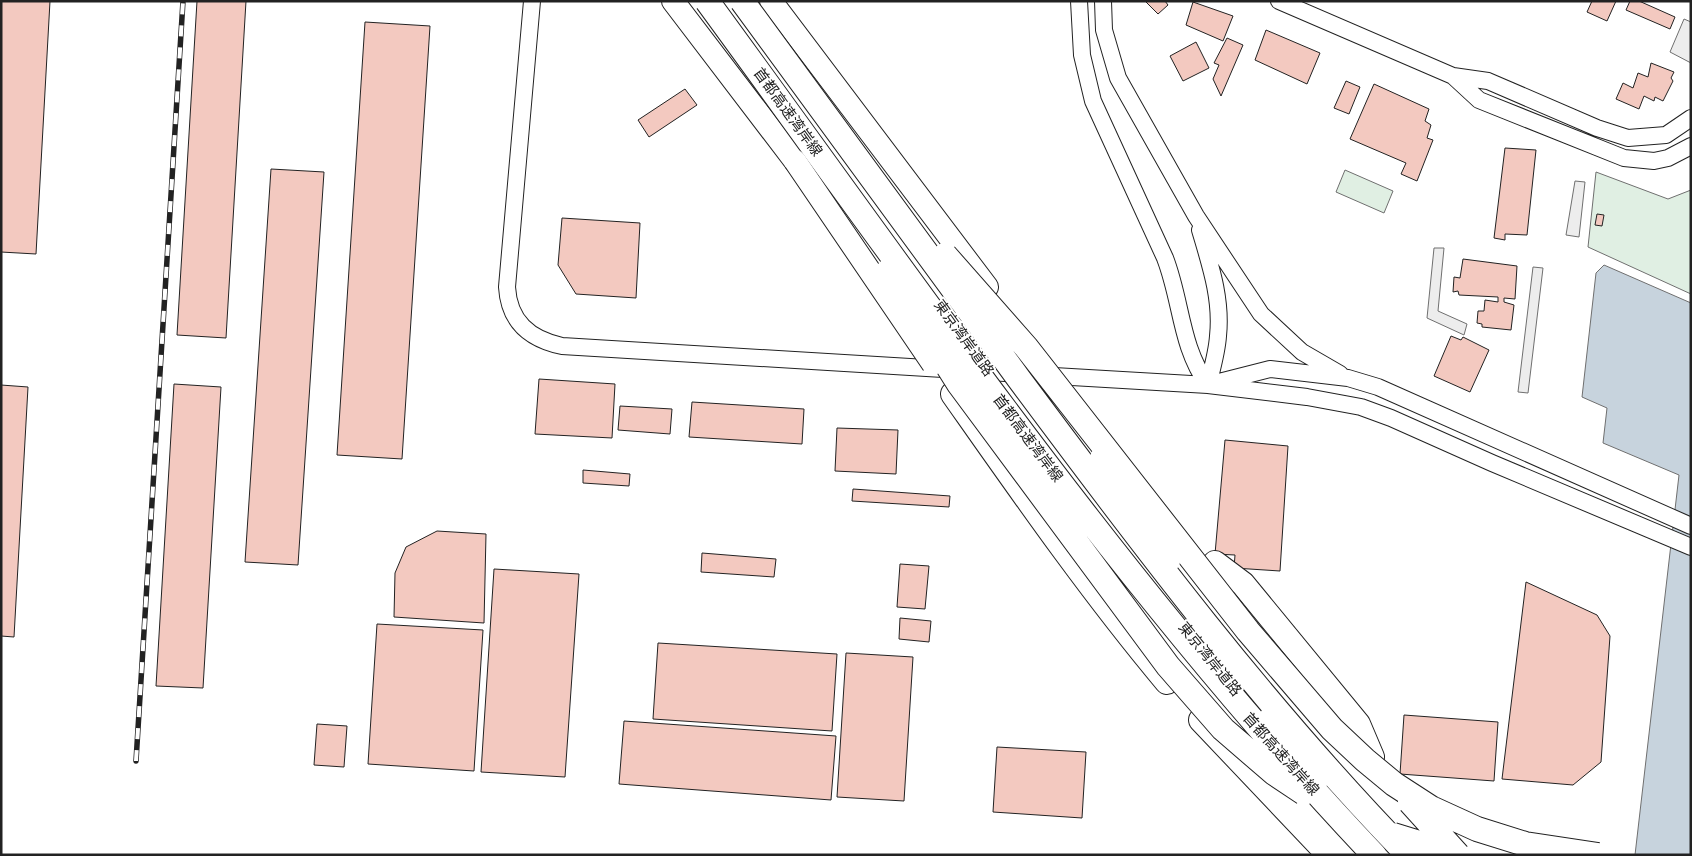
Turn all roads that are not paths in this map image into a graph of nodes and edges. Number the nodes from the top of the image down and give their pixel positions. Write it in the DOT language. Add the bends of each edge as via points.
graph roads {
  1 [pos="532,1"];
  2 [pos="673,1"];
  3 [pos="707,1"];
  4 [pos="717,1"];
  5 [pos="732,1"];
  6 [pos="742,1"];
  7 [pos="771,1"];
  8 [pos="1079,1"];
  9 [pos="1103,1"];
  10 [pos="1279,1"];
  11 [pos="1453,76"];
  12 [pos="792,117"];
  13 [pos="1691,118"];
  14 [pos="837,132"];
  15 [pos="1691,146"];
  16 [pos="1196,216"];
  17 [pos="988,287"];
  18 [pos="1348,378"];
  19 [pos="1208,385"];
  20 [pos="953,394"];
  21 [pos="1691,526"];
  22 [pos="1691,547"];
  23 [pos="1287,740"];
  24 [pos="1329,855"];
  25 [pos="1356,855"];
  26 [pos="1369,855"];
  27 [pos="1374,855"];
  28 [pos="1382,855"];
  29 [pos="1408,855"];
  30 [pos="1458,855"];
  31 [pos="1598,855"];
  1 -- 19 [label="street" via="507,286 515,318 534,338 567,346"];
  2 -- 20 [label="highway, bridge" via="795,161"];
  3 -- 12 [label="highway, 首都高速湾岸線, bridge"];
  4 -- 26 [label="highway, 東京湾岸道路, bridge" via="1116,542"];
  5 -- 23 [label="highway, 東京湾岸道路, bridge" via="1073,464"];
  6 -- 14 [label="highway, 首都高速湾岸線, bridge"];
  7 -- 17 [label="highway"];
  8 -- 19 [label="street" via="1082,55 1092,101 1165,258 1192,360"];
  9 -- 16 [label="street" via="1105,36 1118,78"];
  10 -- 11 [label="street"];
  11 -- 13 [label="street" via="1488,81 1628,138 1666,135"];
  11 -- 15 [label="street" via="1479,100 1624,158 1654,161"];
  12 -- 27 [label="highway, 首都高速湾岸線, bridge" via="1139,584 1247,716"];
  12 -- 30 [label="highway, bridge" via="960,384 1152,645 1202,707 1274,773 1331,808 1416,844"];
  14 -- 29 [label="highway, 首都高速湾岸線, bridge" via="1079,460 1174,582 1318,759"];
  14 -- 31 [label="highway, bridge" via="1026,347 1248,631 1352,748 1394,784 1431,808 1477,830 1525,844"];
  16 -- 18 [label="street" via="1251,300 1273,327 1302,352"];
  16 -- 19 [label="street" via="1217,298 1218,336"];
  17 -- 23 [label="highway, bridge"];
  17 -- 30 [label="highway, bridge" via="1372,756"];
  18 -- 19 [label="street" via="1270,369"];
  18 -- 21 [label="street" via="1404,397"];
  19 -- 22 [label="street" via="1361,407"];
  20 -- 24 [label="highway" via="1117,622 1223,745"];
  20 -- 25 [label="highway, bridge"];
  23 -- 28 [label="highway, 東京湾岸道路, bridge"];
}
